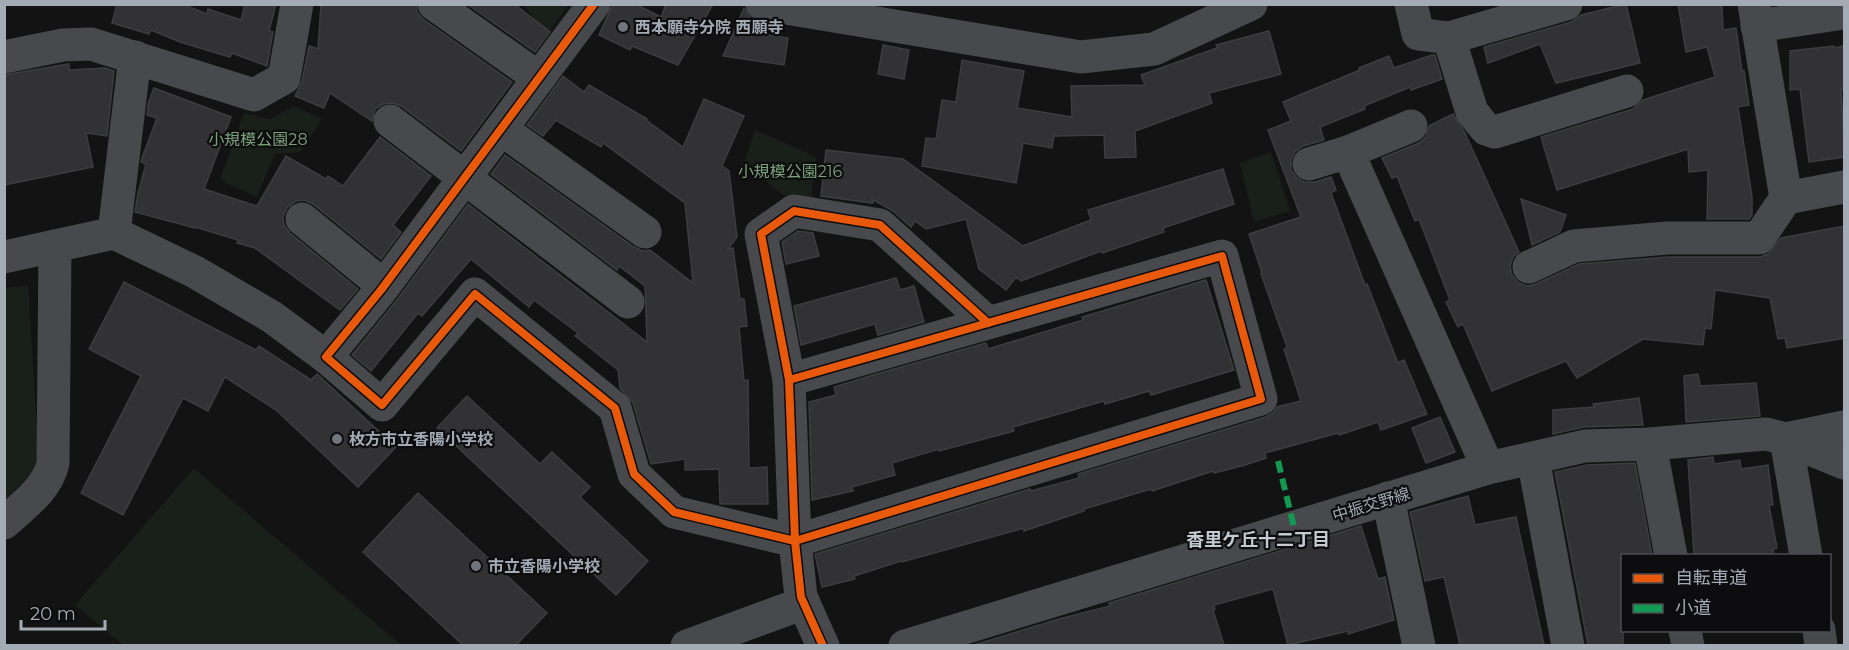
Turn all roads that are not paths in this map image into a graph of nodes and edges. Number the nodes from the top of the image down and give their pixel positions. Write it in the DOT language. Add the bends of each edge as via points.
graph roads {
  1 [pos="297,4"];
  2 [pos="434,4"];
  3 [pos="594,4"];
  4 [pos="762,4"];
  5 [pos="1251,4"];
  6 [pos="1411,4"];
  7 [pos="1566,4"];
  8 [pos="1845,13"];
  9 [pos="1755,15"];
  10 [pos="1449,38"];
  11 [pos="4,57"];
  12 [pos="135,57"];
  13 [pos="539,78"];
  14 [pos="1627,91"];
  15 [pos="390,121"];
  16 [pos="1411,126"];
  17 [pos="501,129"];
  18 [pos="1348,152"];
  19 [pos="1309,164"];
  20 [pos="464,178"];
  21 [pos="1845,187"];
  22 [pos="1786,198"];
  23 [pos="302,219"];
  24 [pos="645,232"];
  25 [pos="114,234"];
  26 [pos="56,246"];
  27 [pos="4,257"];
  28 [pos="1529,267"];
  29 [pos="384,285"];
  30 [pos="628,302"];
  31 [pos="988,323"];
  32 [pos="326,357"];
  33 [pos="789,380"];
  34 [pos="1845,427"];
  35 [pos="1786,439"];
  36 [pos="1650,444"];
  37 [pos="1533,458"];
  38 [pos="1845,463"];
  39 [pos="1488,468"];
  40 [pos="1388,498"];
  41 [pos="4,523"];
  42 [pos="795,541"];
  43 [pos="1671,554"];
  44 [pos="1806,554"];
  45 [pos="804,603"];
  46 [pos="687,645"];
  47 [pos="823,645"];
  48 [pos="905,645"];
  49 [pos="1419,645"];
  50 [pos="1568,645"];
  1 -- 12 [label="street" via="285,78 254,95"];
  2 -- 13 [label="street"];
  3 -- 13 [label="street"];
  4 -- 5 [label="street" via="1081,57 1154,49"];
  6 -- 10 [label="street" via="1418,34"];
  7 -- 10 [label="street"];
  8 -- 9 [label="street"];
  9 -- 22 [label="street"];
  10 -- 14 [label="street" via="1472,112 1486,129 1495,132"];
  11 -- 12 [label="street" via="63,45 91,44"];
  12 -- 25 [label="street"];
  13 -- 17 [label="street"];
  15 -- 20 [label="street"];
  16 -- 18 [label="street"];
  17 -- 20 [label="street"];
  17 -- 24 [label="street"];
  18 -- 19 [label="street"];
  18 -- 39 [label="street"];
  20 -- 29 [label="street"];
  20 -- 30 [label="street"];
  21 -- 22 [label="street"];
  22 -- 28 [label="street" via="1759,238 1668,238 1574,246"];
  23 -- 29 [label="street"];
  25 -- 26 [label="street"];
  25 -- 32 [label="street" via="233,294"];
  26 -- 27 [label="street"];
  26 -- 41 [label="street" via="52,472 44,486"];
  29 -- 32 [label="street"];
  31 -- 33 [label="street"];
  31 -- 33 [label="street" via="880,225 794,211 760,234"];
  31 -- 42 [label="street" via="1222,256 1261,399"];
  32 -- 42 [label="street" via="382,405 475,294 615,408 634,474 674,512"];
  33 -- 42 [label="street"];
  34 -- 35 [label="street"];
  35 -- 36 [label="street, 中振交野線" via="1766,434"];
  35 -- 38 [label="street, 中振交野線"];
  35 -- 44 [label="street"];
  36 -- 37 [label="street, 中振交野線" via="1585,446"];
  36 -- 43 [label="street"];
  37 -- 39 [label="street, 中振交野線"];
  37 -- 50 [label="street"];
  39 -- 40 [label="street, 中振交野線"];
  40 -- 48 [label="street, 中振交野線"];
  40 -- 49 [label="street"];
  42 -- 45 [label="street"];
  45 -- 46 [label="street"];
  45 -- 47 [label="street"];
}
